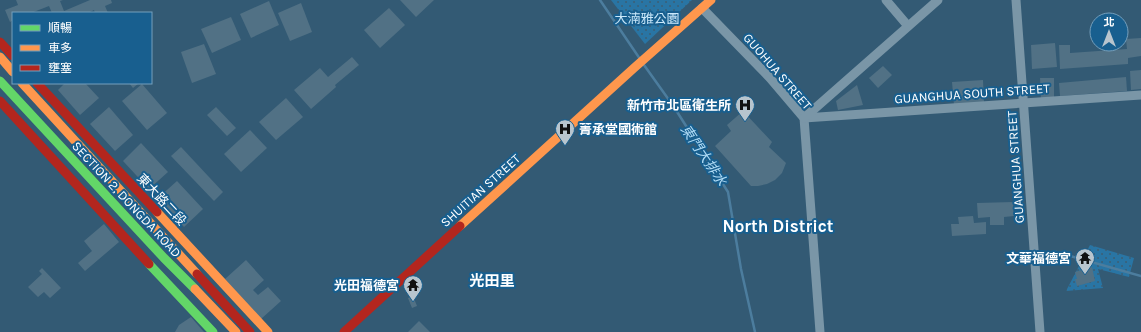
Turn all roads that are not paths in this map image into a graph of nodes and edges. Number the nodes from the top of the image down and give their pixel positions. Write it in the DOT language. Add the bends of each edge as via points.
graph roads {
  1 [pos="710,0"];
  2 [pos="886,0"];
  3 [pos="938,0"];
  4 [pos="1016,0"];
  5 [pos="702,8"];
  6 [pos="908,26"];
  7 [pos="0,42"];
  8 [pos="12,55"];
  9 [pos="0,57"];
  10 [pos="12,71"];
  11 [pos="0,81"];
  12 [pos="23,84"];
  13 [pos="38,84"];
  14 [pos="1141,95"];
  15 [pos="0,101"];
  16 [pos="1024,103"];
  17 [pos="804,118"];
  18 [pos="213,332"];
  19 [pos="236,332"];
  20 [pos="250,332"];
  21 [pos="268,332"];
  22 [pos="344,332"];
  23 [pos="820,332"];
  24 [pos="1040,332"];
  1 -- 5 [label="street, SHUITIAN STREET"];
  2 -- 6 [label="street"];
  3 -- 6 [label="street"];
  4 -- 16 [label="street, GUANGHUA STREET"];
  5 -- 17 [label="street, GUOHUA STREET" via="770,78"];
  5 -- 22 [label="street, SHUITIAN STREET"];
  6 -- 17 [label="street"];
  7 -- 8 [label="street"];
  9 -- 10 [label="street"];
  11 -- 19 [label="street, SECTION 2, DONGDA ROAD"];
  12 -- 20 [label="street, SECTION 2, DONGDA ROAD"];
  13 -- 21 [label="street, 東大路二段"];
  14 -- 16 [label="street, GUANGHUA SOUTH STREET"];
  15 -- 18 [label="street"];
  16 -- 17 [label="street, GUANGHUA SOUTH STREET"];
  16 -- 24 [label="street, GUANGHUA STREET"];
  17 -- 23 [label="street, GUOHUA STREET"];
}
